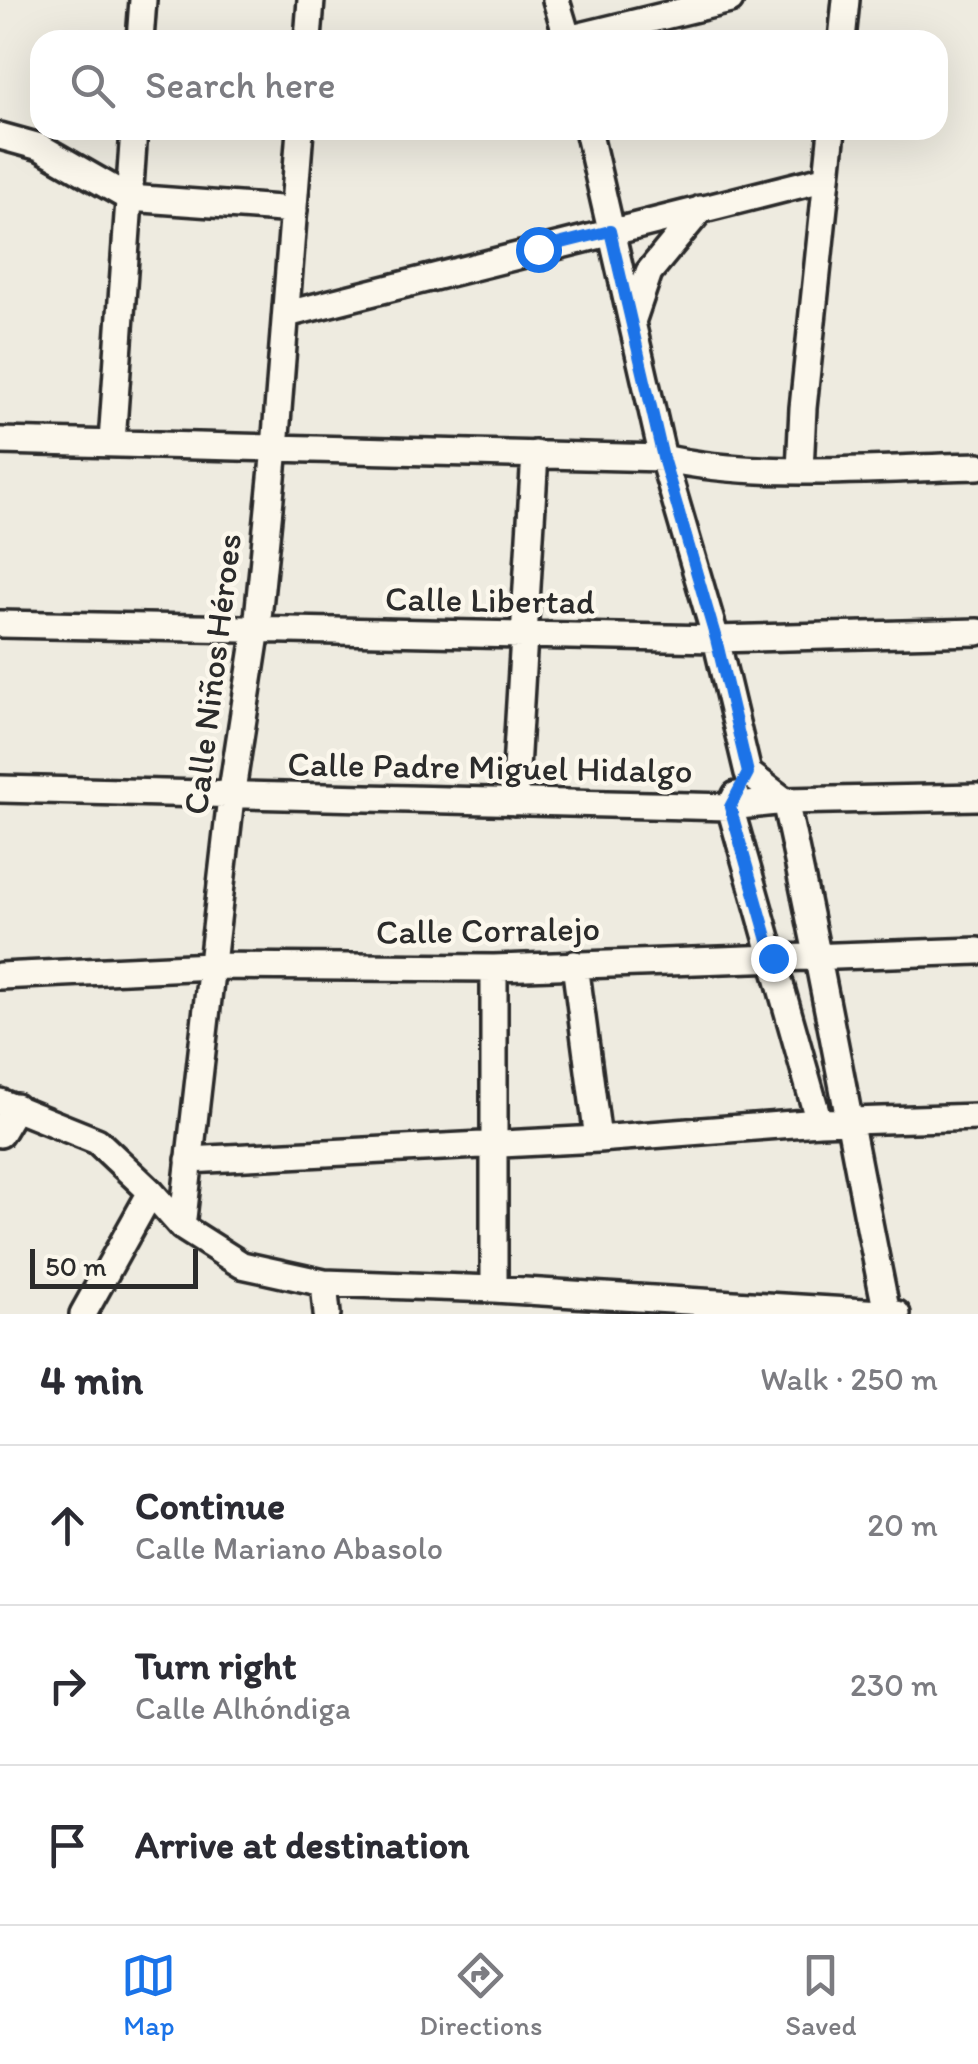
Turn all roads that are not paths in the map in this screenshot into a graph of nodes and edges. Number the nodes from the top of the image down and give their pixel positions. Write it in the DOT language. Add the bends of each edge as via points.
graph roads {
  1 [pos="143,0"];
  2 [pos="311,0"];
  3 [pos="556,0"];
  4 [pos="730,0"];
  5 [pos="846,0"];
  6 [pos="141,30"];
  7 [pos="309,30"];
  8 [pos="564,30"];
  9 [pos="607,30"];
  10 [pos="843,30"];
  11 [pos="0,136"];
  12 [pos="133,140"];
  13 [pos="299,140"];
  14 [pos="590,140"];
  15 [pos="831,140"];
  16 [pos="828,178"];
  17 [pos="129,198"];
  18 [pos="701,209"];
  19 [pos="294,210"];
  20 [pos="610,231"];
  21 [pos="287,314"];
  22 [pos="632,323"];
  23 [pos="0,441"];
  24 [pos="112,442"];
  25 [pos="275,448"];
  26 [pos="534,454"];
  27 [pos="663,458"];
  28 [pos="978,466"];
  29 [pos="800,470"];
  30 [pos="0,624"];
  31 [pos="257,628"];
  32 [pos="978,632"];
  33 [pos="524,636"];
  34 [pos="716,639"];
  35 [pos="748,773"];
  36 [pos="0,789"];
  37 [pos="231,797"];
  38 [pos="978,797"];
  39 [pos="785,801"];
  40 [pos="514,802"];
  41 [pos="730,807"];
  42 [pos="978,951"];
  43 [pos="819,955"];
  44 [pos="773,958"];
  45 [pos="576,964"];
  46 [pos="211,966"];
  47 [pos="494,968"];
  48 [pos="0,976"];
  49 [pos="8,1105"];
  50 [pos="978,1117"];
  51 [pos="819,1122"];
  52 [pos="848,1122"];
  53 [pos="0,1134"];
  54 [pos="598,1140"];
  55 [pos="494,1144"];
  56 [pos="189,1160"];
  57 [pos="151,1192"];
  58 [pos="182,1226"];
  59 [pos="324,1283"];
  60 [pos="494,1289"];
  61 [pos="456,1302"];
  62 [pos="887,1313"];
  63 [pos="83,1314"];
  64 [pos="328,1314"];
  65 [pos="896,1314"];
  1 -- 6 [label="street"];
  2 -- 7 [label="street"];
  3 -- 8 [label="street"];
  4 -- 9 [label="street"];
  5 -- 10 [label="street"];
  11 -- 17 [label="street" via="40,147"];
  12 -- 17 [label="street"];
  13 -- 19 [label="street, Calle Niños Héroes"];
  14 -- 20 [label="street"];
  15 -- 16 [label="street"];
  16 -- 18 [label="street"];
  16 -- 29 [label="street"];
  17 -- 19 [label="street"];
  17 -- 24 [label="street"];
  18 -- 20 [label="street"];
  18 -- 22 [label="street" via="649,272"];
  19 -- 21 [label="street, Calle Niños Héroes"];
  20 -- 21 [label="street"];
  20 -- 22 [label="street"];
  21 -- 25 [label="street, Calle Niños Héroes"];
  22 -- 27 [label="street"];
  23 -- 24 [label="street"];
  24 -- 25 [label="street"];
  25 -- 26 [label="street"];
  25 -- 31 [label="street, Calle Niños Héroes"];
  26 -- 27 [label="street"];
  26 -- 33 [label="street"];
  27 -- 29 [label="street"];
  27 -- 34 [label="street"];
  28 -- 29 [label="street"];
  30 -- 31 [label="street, Calle Libertad"];
  31 -- 33 [label="street, Calle Libertad"];
  31 -- 37 [label="street, Calle Niños Héroes"];
  32 -- 34 [label="street, Calle Libertad"];
  33 -- 34 [label="street, Calle Libertad"];
  33 -- 40 [label="street"];
  34 -- 35 [label="street"];
  35 -- 39 [label="street"];
  35 -- 41 [label="street"];
  36 -- 37 [label="street, Calle Padre Miguel Hidalgo"];
  37 -- 40 [label="street, Calle Padre Miguel Hidalgo"];
  37 -- 46 [label="street, Calle Niños Héroes"];
  38 -- 39 [label="street, Calle Padre Miguel Hidalgo"];
  39 -- 41 [label="street, Calle Padre Miguel Hidalgo"];
  39 -- 43 [label="street"];
  40 -- 41 [label="street, Calle Padre Miguel Hidalgo"];
  41 -- 44 [label="street"];
  42 -- 43 [label="street, Calle Corralejo"];
  43 -- 44 [label="street, Calle Corralejo"];
  43 -- 52 [label="street"];
  44 -- 45 [label="street, Calle Corralejo"];
  44 -- 51 [label="street"];
  45 -- 47 [label="street, Calle Corralejo"];
  45 -- 54 [label="street"];
  46 -- 47 [label="street, Calle Corralejo"];
  46 -- 48 [label="street, Calle Corralejo"];
  46 -- 56 [label="street, Calle Niños Héroes"];
  47 -- 55 [label="street"];
  49 -- 53 [label="street"];
  49 -- 57 [label="street" via="97,1141"];
  50 -- 52 [label="street"];
  51 -- 52 [label="street"];
  51 -- 54 [label="street"];
  52 -- 62 [label="street"];
  54 -- 55 [label="street"];
  55 -- 56 [label="street"];
  55 -- 60 [label="street"];
  56 -- 58 [label="street, Calle Niños Héroes"];
  57 -- 58 [label="street"];
  57 -- 63 [label="street"];
  58 -- 59 [label="street" via="242,1265"];
  59 -- 61 [label="street"];
  59 -- 64 [label="street"];
  60 -- 61 [label="street"];
  60 -- 62 [label="street"];
  62 -- 65 [label="street"];
}
